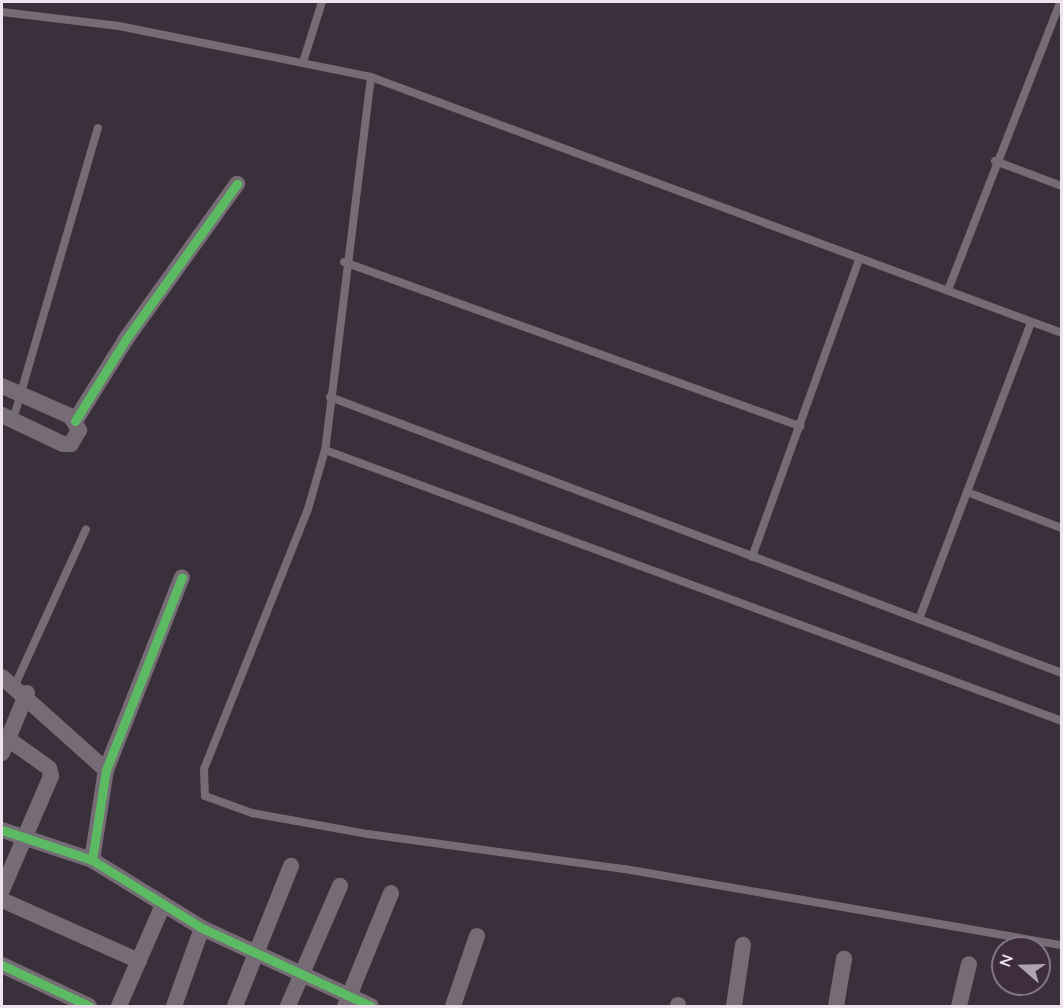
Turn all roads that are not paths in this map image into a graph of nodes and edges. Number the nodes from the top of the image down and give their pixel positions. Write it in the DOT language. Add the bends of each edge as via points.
graph roads {
  1 [pos="322,2"];
  2 [pos="1060,2"];
  3 [pos="2,12"];
  4 [pos="304,59"];
  5 [pos="371,77"];
  6 [pos="98,128"];
  7 [pos="995,161"];
  8 [pos="237,184"];
  9 [pos="1062,186"];
  10 [pos="859,259"];
  11 [pos="345,262"];
  12 [pos="948,290"];
  13 [pos="1031,322"];
  14 [pos="1062,333"];
  15 [pos="2,386"];
  16 [pos="21,394"];
  17 [pos="330,397"];
  18 [pos="7,418"];
  19 [pos="75,421"];
  20 [pos="800,426"];
  21 [pos="325,450"];
  22 [pos="967,492"];
  23 [pos="1062,528"];
  24 [pos="86,529"];
  25 [pos="752,557"];
  26 [pos="182,577"];
  27 [pos="919,619"];
  28 [pos="1062,672"];
  29 [pos="14,685"];
  30 [pos="1062,722"];
  31 [pos="5,746"];
  32 [pos="106,770"];
  33 [pos="2,830"];
  34 [pos="25,838"];
  35 [pos="92,861"];
  36 [pos="291,866"];
  37 [pos="339,886"];
  38 [pos="2,890"];
  39 [pos="390,893"];
  40 [pos="2,900"];
  41 [pos="162,907"];
  42 [pos="202,928"];
  43 [pos="477,936"];
  44 [pos="743,945"];
  45 [pos="1062,945"];
  46 [pos="255,952"];
  47 [pos="844,959"];
  48 [pos="139,961"];
  49 [pos="969,964"];
  50 [pos="2,965"];
  51 [pos="303,975"];
  52 [pos="347,1001"];
  53 [pos="89,1006"];
  54 [pos="119,1006"];
  55 [pos="174,1006"];
  56 [pos="235,1006"];
  57 [pos="288,1006"];
  58 [pos="371,1006"];
  59 [pos="453,1006"];
  60 [pos="734,1006"];
  61 [pos="836,1006"];
  62 [pos="959,1006"];
  1 -- 4 [label="lane"];
  2 -- 7 [label="lane"];
  3 -- 4 [label="lane" via="119,26"];
  4 -- 5 [label="lane"];
  5 -- 10 [label="lane"];
  5 -- 11 [label="lane"];
  6 -- 16 [label="lane"];
  7 -- 9 [label="lane"];
  7 -- 12 [label="lane"];
  8 -- 19 [label="street" via="126,339"];
  10 -- 12 [label="lane"];
  10 -- 20 [label="lane"];
  11 -- 17 [label="lane"];
  11 -- 20 [label="lane"];
  12 -- 13 [label="lane"];
  13 -- 14 [label="lane"];
  13 -- 22 [label="lane"];
  15 -- 16 [label="street"];
  16 -- 18 [label="lane"];
  16 -- 19 [label="street"];
  17 -- 21 [label="lane"];
  17 -- 25 [label="lane"];
  18 -- 19 [label="street" via="67,445 76,438"];
  20 -- 25 [label="lane"];
  21 -- 30 [label="lane"];
  21 -- 45 [label="lane" via="308,509 204,769 205,796 252,813 368,834 625,869"];
  22 -- 23 [label="lane"];
  22 -- 27 [label="lane"];
  24 -- 29 [label="lane"];
  25 -- 27 [label="lane"];
  26 -- 32 [label="street"];
  27 -- 28 [label="lane"];
  29 -- 31 [label="street"];
  29 -- 32 [label="street"];
  31 -- 34 [label="street" via="49,768 51,776"];
  32 -- 35 [label="street"];
  33 -- 34 [label="street"];
  34 -- 35 [label="street"];
  34 -- 38 [label="street"];
  35 -- 41 [label="street"];
  36 -- 46 [label="street"];
  37 -- 51 [label="street"];
  39 -- 52 [label="street"];
  40 -- 48 [label="street"];
  41 -- 42 [label="street"];
  41 -- 48 [label="street"];
  42 -- 46 [label="street"];
  42 -- 55 [label="street"];
  43 -- 59 [label="street"];
  44 -- 60 [label="street"];
  46 -- 51 [label="street"];
  46 -- 56 [label="street"];
  47 -- 61 [label="street"];
  48 -- 54 [label="street"];
  49 -- 62 [label="street"];
  50 -- 53 [label="street"];
  51 -- 52 [label="street"];
  51 -- 57 [label="street"];
  52 -- 58 [label="street"];
}
